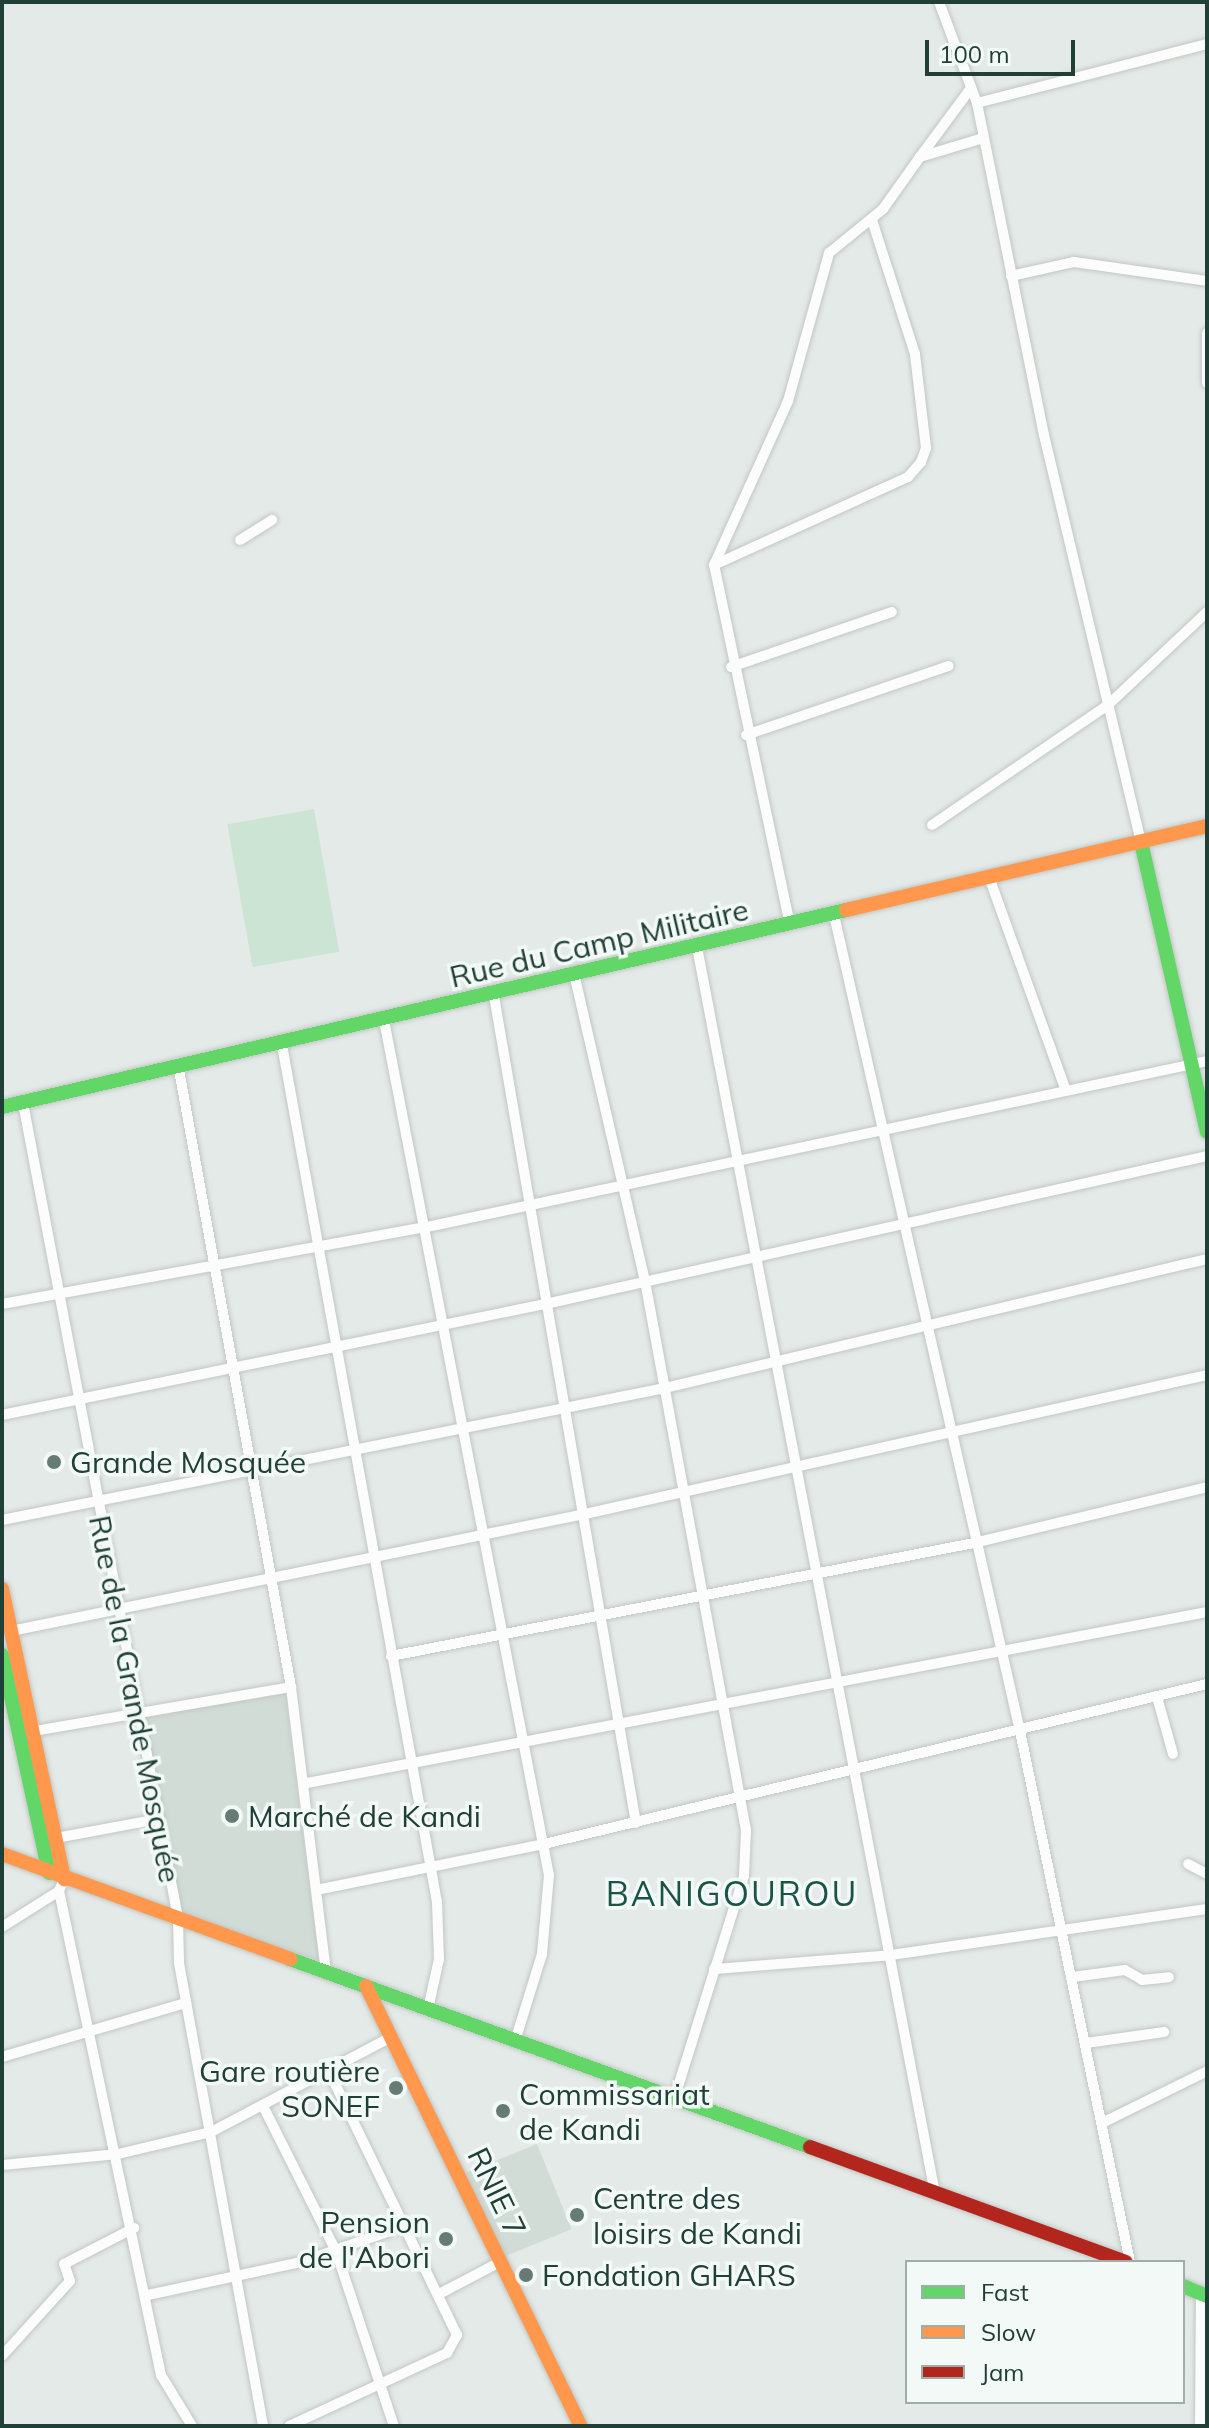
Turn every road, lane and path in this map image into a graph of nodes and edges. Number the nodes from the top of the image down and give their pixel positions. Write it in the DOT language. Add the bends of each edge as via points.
graph roads {
  1 [pos="939,2"];
  2 [pos="1207,44"];
  3 [pos="971,88"];
  4 [pos="977,103"];
  5 [pos="980,139"];
  6 [pos="920,157"];
  7 [pos="872,220"];
  8 [pos="1011,276"];
  9 [pos="1207,281"];
  10 [pos="1207,333"];
  11 [pos="1207,383"];
  12 [pos="272,520"];
  13 [pos="240,540"];
  14 [pos="714,565"];
  15 [pos="892,612"];
  16 [pos="1207,612"];
  17 [pos="949,666"];
  18 [pos="731,667"];
  19 [pos="1108,705"];
  20 [pos="746,735"];
  21 [pos="932,825"];
  22 [pos="1207,826"];
  23 [pos="1141,842"];
  24 [pos="989,877"];
  25 [pos="834,915"];
  26 [pos="790,925"];
  27 [pos="697,947"];
  28 [pos="575,978"];
  29 [pos="494,996"];
  30 [pos="384,1020"];
  31 [pos="282,1045"];
  32 [pos="1200,1063"];
  33 [pos="179,1070"];
  34 [pos="1066,1091"];
  35 [pos="23,1103"];
  36 [pos="2,1107"];
  37 [pos="887,1131"];
  38 [pos="1207,1132"];
  39 [pos="1207,1156"];
  40 [pos="737,1160"];
  41 [pos="625,1183"];
  42 [pos="530,1203"];
  43 [pos="906,1222"];
  44 [pos="427,1227"];
  45 [pos="317,1246"];
  46 [pos="755,1259"];
  47 [pos="1207,1259"];
  48 [pos="213,1261"];
  49 [pos="645,1281"];
  50 [pos="56,1293"];
  51 [pos="550,1303"];
  52 [pos="2,1304"];
  53 [pos="447,1325"];
  54 [pos="927,1326"];
  55 [pos="336,1349"];
  56 [pos="778,1362"];
  57 [pos="234,1368"];
  58 [pos="1207,1375"];
  59 [pos="665,1388"];
  60 [pos="77,1400"];
  61 [pos="566,1405"];
  62 [pos="2,1415"];
  63 [pos="461,1429"];
  64 [pos="950,1431"];
  65 [pos="355,1453"];
  66 [pos="798,1465"];
  67 [pos="255,1472"];
  68 [pos="1207,1487"];
  69 [pos="685,1488"];
  70 [pos="97,1502"];
  71 [pos="585,1514"];
  72 [pos="2,1520"];
  73 [pos="482,1534"];
  74 [pos="974,1543"];
  75 [pos="373,1559"];
  76 [pos="820,1570"];
  77 [pos="273,1576"];
  78 [pos="2,1589"];
  79 [pos="707,1593"];
  80 [pos="115,1608"];
  81 [pos="1207,1612"];
  82 [pos="602,1616"];
  83 [pos="11,1631"];
  84 [pos="503,1635"];
  85 [pos="2,1655"];
  86 [pos="1001,1655"];
  87 [pos="391,1656"];
  88 [pos="842,1681"];
  89 [pos="1207,1684"];
  90 [pos="291,1687"];
  91 [pos="1157,1697"];
  92 [pos="725,1702"];
  93 [pos="138,1714"];
  94 [pos="620,1723"];
  95 [pos="34,1731"];
  96 [pos="1020,1731"];
  97 [pos="523,1740"];
  98 [pos="1173,1754"];
  99 [pos="408,1761"];
  100 [pos="856,1768"];
  101 [pos="307,1783"];
  102 [pos="741,1798"];
  103 [pos="159,1819"];
  104 [pos="636,1823"];
  105 [pos="56,1838"];
  106 [pos="544,1844"];
  107 [pos="2,1854"];
  108 [pos="432,1863"];
  109 [pos="1188,1864"];
  110 [pos="1207,1874"];
  111 [pos="57,1881"];
  112 [pos="321,1889"];
  113 [pos="1207,1909"];
  114 [pos="178,1918"];
  115 [pos="2,1927"];
  116 [pos="1064,1932"];
  117 [pos="891,1955"];
  118 [pos="714,1969"];
  119 [pos="326,1972"];
  120 [pos="1073,1977"];
  121 [pos="1169,1977"];
  122 [pos="366,1986"];
  123 [pos="186,2003"];
  124 [pos="428,2009"];
  125 [pos="92,2028"];
  126 [pos="1164,2032"];
  127 [pos="391,2037"];
  128 [pos="515,2041"];
  129 [pos="1086,2043"];
  130 [pos="2,2057"];
  131 [pos="1207,2071"];
  132 [pos="331,2075"];
  133 [pos="674,2099"];
  134 [pos="265,2110"];
  135 [pos="1102,2123"];
  136 [pos="211,2132"];
  137 [pos="118,2154"];
  138 [pos="2,2165"];
  139 [pos="935,2193"];
  140 [pos="407,2225"];
  141 [pos="134,2228"];
  142 [pos="336,2251"];
  143 [pos="1098,2257"];
  144 [pos="1128,2260"];
  145 [pos="502,2261"];
  146 [pos="234,2278"];
  147 [pos="1185,2287"];
  148 [pos="441,2293"];
  149 [pos="1204,2294"];
  150 [pos="148,2295"];
  151 [pos="2,2356"];
  152 [pos="374,2382"];
  153 [pos="580,2424"];
  154 [pos="192,2426"];
  155 [pos="263,2426"];
  156 [pos="289,2426"];
  157 [pos="394,2426"];
  158 [pos="1200,2426"];
  1 -- 3 [label="street"];
  2 -- 4 [label="street"];
  3 -- 4 [label="street"];
  3 -- 6 [label="street"];
  4 -- 5 [label="street"];
  5 -- 6 [label="street"];
  5 -- 8 [label="street"];
  6 -- 7 [label="street"];
  7 -- 14 [label="street" via="829,253 788,401"];
  7 -- 14 [label="street" via="915,354 924,410 921,462 908,477"];
  8 -- 9 [label="street" via="1074,262"];
  8 -- 19 [label="street"];
  10 -- 11 [label="street"];
  12 -- 13 [label="street"];
  14 -- 18 [label="street"];
  15 -- 18 [label="street"];
  16 -- 19 [label="street"];
  17 -- 20 [label="street"];
  18 -- 20 [label="street"];
  19 -- 21 [label="street"];
  19 -- 23 [label="street"];
  20 -- 26 [label="street"];
  22 -- 23 [label="main road, Rue du Camp Militaire"];
  23 -- 24 [label="main road, Rue du Camp Militaire"];
  23 -- 32 [label="main road"];
  24 -- 25 [label="main road, Rue du Camp Militaire"];
  24 -- 34 [label="street"];
  25 -- 26 [label="main road, Rue du Camp Militaire"];
  25 -- 37 [label="street"];
  26 -- 27 [label="main road, Rue du Camp Militaire"];
  27 -- 28 [label="main road, Rue du Camp Militaire"];
  27 -- 40 [label="street"];
  28 -- 29 [label="main road, Rue du Camp Militaire"];
  28 -- 41 [label="street"];
  29 -- 30 [label="main road, Rue du Camp Militaire"];
  29 -- 42 [label="street"];
  30 -- 31 [label="main road, Rue du Camp Militaire"];
  30 -- 44 [label="street"];
  31 -- 33 [label="main road, Rue du Camp Militaire"];
  31 -- 45 [label="street"];
  32 -- 34 [label="street"];
  32 -- 38 [label="main road"];
  33 -- 35 [label="main road, Rue du Camp Militaire"];
  33 -- 48 [label="street"];
  34 -- 37 [label="street"];
  35 -- 36 [label="main road, Rue du Camp Militaire"];
  35 -- 50 [label="street, Rue de la Grande Mosquée"];
  37 -- 40 [label="street"];
  37 -- 43 [label="street"];
  39 -- 43 [label="street"];
  40 -- 41 [label="street"];
  40 -- 46 [label="street"];
  41 -- 42 [label="street"];
  41 -- 49 [label="street"];
  42 -- 44 [label="street"];
  42 -- 51 [label="street"];
  43 -- 46 [label="street"];
  43 -- 54 [label="street"];
  44 -- 45 [label="street"];
  44 -- 53 [label="street"];
  45 -- 48 [label="street"];
  45 -- 55 [label="street"];
  46 -- 49 [label="street"];
  46 -- 56 [label="street"];
  47 -- 54 [label="street"];
  48 -- 50 [label="street"];
  48 -- 57 [label="street"];
  49 -- 51 [label="street"];
  49 -- 59 [label="street"];
  50 -- 52 [label="street"];
  50 -- 60 [label="street, Rue de la Grande Mosquée"];
  51 -- 53 [label="street"];
  51 -- 61 [label="street"];
  53 -- 55 [label="street"];
  53 -- 63 [label="street"];
  54 -- 56 [label="street"];
  54 -- 64 [label="street"];
  55 -- 57 [label="street"];
  55 -- 65 [label="street"];
  56 -- 59 [label="street"];
  56 -- 66 [label="street"];
  57 -- 60 [label="street"];
  57 -- 67 [label="street"];
  58 -- 64 [label="street"];
  59 -- 61 [label="street"];
  59 -- 69 [label="street"];
  60 -- 62 [label="street"];
  60 -- 70 [label="street, Rue de la Grande Mosquée"];
  61 -- 63 [label="street"];
  61 -- 71 [label="street"];
  63 -- 65 [label="street"];
  63 -- 73 [label="street"];
  64 -- 66 [label="street"];
  64 -- 74 [label="street"];
  65 -- 67 [label="street"];
  65 -- 75 [label="street"];
  66 -- 69 [label="street"];
  66 -- 76 [label="street"];
  67 -- 70 [label="street"];
  67 -- 77 [label="street"];
  68 -- 74 [label="street"];
  69 -- 71 [label="street"];
  69 -- 79 [label="street"];
  70 -- 72 [label="street"];
  70 -- 80 [label="street, Rue de la Grande Mosquée"];
  71 -- 73 [label="street"];
  71 -- 82 [label="street"];
  73 -- 75 [label="street"];
  73 -- 84 [label="street"];
  74 -- 76 [label="street"];
  74 -- 86 [label="street"];
  75 -- 77 [label="street"];
  75 -- 87 [label="street"];
  76 -- 79 [label="street"];
  76 -- 88 [label="street"];
  77 -- 80 [label="street"];
  77 -- 90 [label="street"];
  78 -- 83 [label="main road"];
  79 -- 82 [label="street"];
  79 -- 92 [label="street"];
  80 -- 83 [label="street"];
  80 -- 93 [label="street, Rue de la Grande Mosquée"];
  81 -- 86 [label="street"];
  82 -- 84 [label="street"];
  82 -- 94 [label="street"];
  83 -- 95 [label="main road"];
  84 -- 87 [label="street"];
  84 -- 97 [label="street"];
  85 -- 111 [label="main road"];
  86 -- 88 [label="street"];
  86 -- 96 [label="street"];
  87 -- 99 [label="street"];
  88 -- 92 [label="street"];
  88 -- 100 [label="street"];
  89 -- 91 [label="street"];
  90 -- 93 [label="street"];
  90 -- 101 [label="street"];
  91 -- 96 [label="street"];
  91 -- 98 [label="street"];
  92 -- 94 [label="street"];
  92 -- 102 [label="street"];
  93 -- 95 [label="street"];
  93 -- 103 [label="street, Rue de la Grande Mosquée"];
  94 -- 97 [label="street"];
  94 -- 104 [label="street"];
  95 -- 105 [label="main road"];
  96 -- 100 [label="street"];
  96 -- 116 [label="street"];
  97 -- 99 [label="street"];
  97 -- 106 [label="street"];
  99 -- 101 [label="street"];
  99 -- 108 [label="street"];
  100 -- 102 [label="street"];
  100 -- 117 [label="street"];
  101 -- 112 [label="street"];
  102 -- 104 [label="street"];
  102 -- 118 [label="street" via="747,1861"];
  103 -- 105 [label="street"];
  103 -- 114 [label="street, Rue de la Grande Mosquée"];
  104 -- 106 [label="street"];
  105 -- 111 [label="main road"];
  106 -- 108 [label="street"];
  106 -- 128 [label="street" via="549,1912"];
  107 -- 111 [label="main road"];
  108 -- 112 [label="street"];
  108 -- 124 [label="street" via="440,1936"];
  109 -- 110 [label="street"];
  111 -- 114 [label="main road"];
  111 -- 115 [label="street"];
  111 -- 125 [label="street"];
  112 -- 119 [label="street"];
  113 -- 116 [label="street"];
  114 -- 119 [label="main road"];
  114 -- 123 [label="street, Rue de la Grande Mosquée"];
  116 -- 117 [label="street"];
  116 -- 120 [label="street"];
  117 -- 118 [label="street"];
  117 -- 139 [label="street"];
  118 -- 133 [label="street"];
  119 -- 122 [label="main road"];
  120 -- 121 [label="street" via="1125,1970 1142,1980"];
  120 -- 129 [label="street"];
  122 -- 124 [label="main road"];
  122 -- 127 [label="main road, RNIE 7 / RNIE 7"];
  123 -- 125 [label="street"];
  123 -- 136 [label="street, Rue de la Grande Mosquée"];
  124 -- 128 [label="main road"];
  125 -- 130 [label="street"];
  125 -- 137 [label="street"];
  126 -- 129 [label="street"];
  127 -- 132 [label="street"];
  127 -- 145 [label="main road, RNIE 7 / RNIE 7"];
  128 -- 133 [label="main road"];
  129 -- 135 [label="street"];
  131 -- 135 [label="street"];
  132 -- 134 [label="street"];
  132 -- 140 [label="street"];
  133 -- 139 [label="main road"];
  134 -- 136 [label="street"];
  134 -- 142 [label="street"];
  135 -- 144 [label="street"];
  136 -- 137 [label="street"];
  136 -- 146 [label="street, Rue de la Grande Mosquée"];
  137 -- 138 [label="street"];
  137 -- 141 [label="street"];
  139 -- 143 [label="main road"];
  140 -- 142 [label="street"];
  140 -- 148 [label="street"];
  141 -- 150 [label="street"];
  141 -- 151 [label="street" via="64,2264 70,2281"];
  142 -- 146 [label="street"];
  142 -- 152 [label="street"];
  145 -- 148 [label="street"];
  145 -- 153 [label="main road, RNIE 7 / RNIE 7"];
  146 -- 150 [label="street"];
  146 -- 155 [label="street, Rue de la Grande Mosquée"];
  147 -- 149 [label="main road"];
  148 -- 152 [label="street" via="457,2335 451,2349"];
  149 -- 158 [label="street"];
  150 -- 154 [label="street" via="161,2375"];
  152 -- 156 [label="street"];
  152 -- 157 [label="street"];
}
